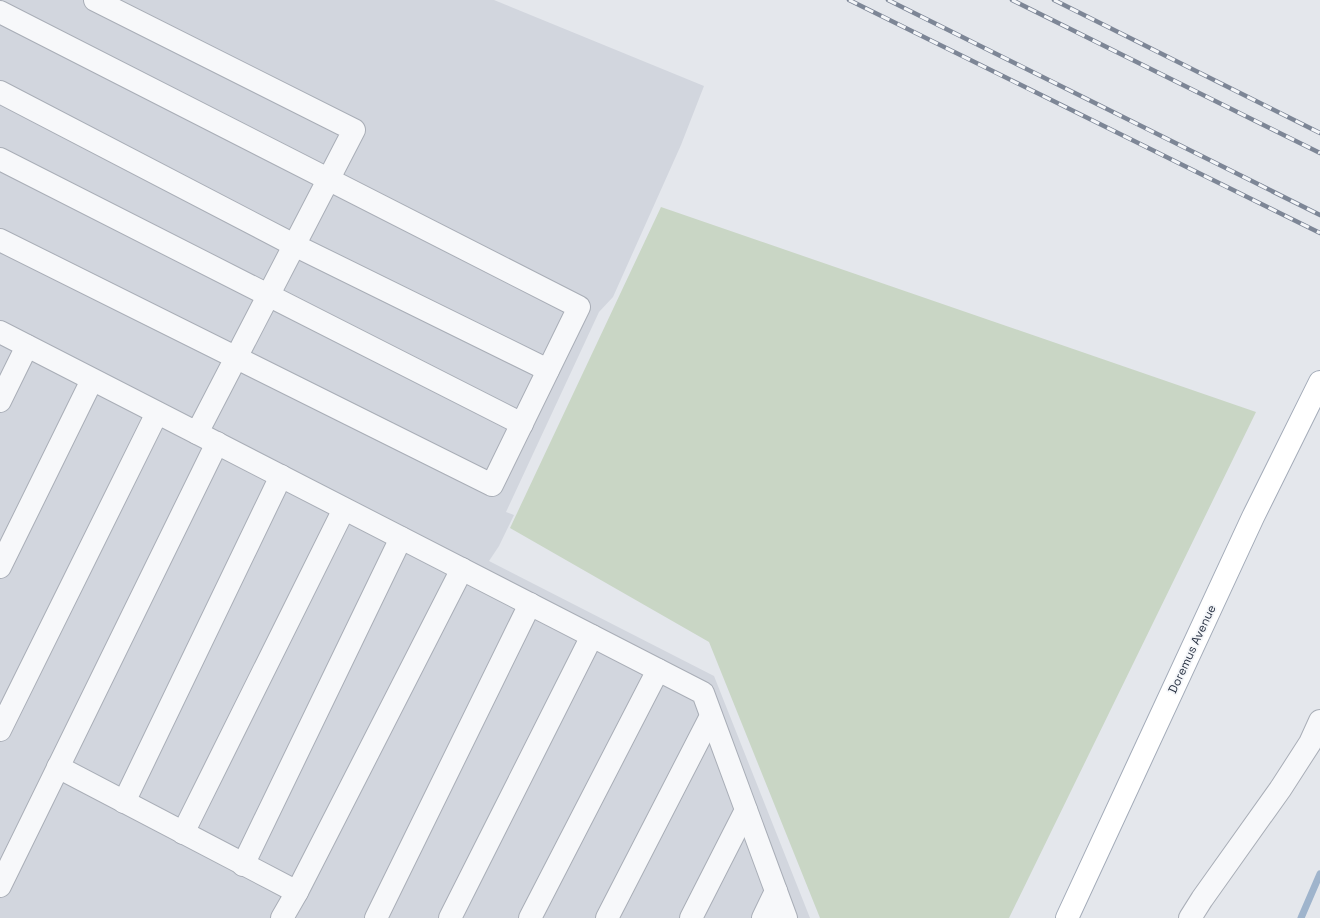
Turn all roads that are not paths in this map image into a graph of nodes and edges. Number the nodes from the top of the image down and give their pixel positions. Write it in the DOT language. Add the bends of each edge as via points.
graph roads {
  1 [pos="95,0"];
  2 [pos="0,12"];
  3 [pos="0,92"];
  4 [pos="0,160"];
  5 [pos="328,179"];
  6 [pos="0,240"];
  7 [pos="294,245"];
  8 [pos="268,295"];
  9 [pos="0,332"];
  10 [pos="27,346"];
  11 [pos="236,358"];
  12 [pos="548,370"];
  13 [pos="92,380"];
  14 [pos="1320,382"];
  15 [pos="0,401"];
  16 [pos="157,413"];
  17 [pos="522,424"];
  18 [pos="197,433"];
  19 [pos="217,443"];
  20 [pos="281,476"];
  21 [pos="344,509"];
  22 [pos="401,538"];
  23 [pos="0,567"];
  24 [pos="462,569"];
  25 [pos="530,604"];
  26 [pos="592,636"];
  27 [pos="658,670"];
  28 [pos="711,716"];
  29 [pos="1320,723"];
  30 [pos="0,730"];
  31 [pos="58,767"];
  32 [pos="124,802"];
  33 [pos="746,810"];
  34 [pos="183,833"];
  35 [pos="243,865"];
  36 [pos="0,886"];
  37 [pos="296,892"];
  38 [pos="776,892"];
  39 [pos="282,918"];
  40 [pos="376,918"];
  41 [pos="450,918"];
  42 [pos="530,918"];
  43 [pos="607,918"];
  44 [pos="691,918"];
  45 [pos="763,918"];
  46 [pos="786,918"];
  47 [pos="1067,918"];
  48 [pos="1190,918"];
  1 -- 5 [label="lane" via="354,130"];
  2 -- 5 [label="lane"];
  3 -- 7 [label="lane"];
  4 -- 8 [label="lane"];
  5 -- 7 [label="lane"];
  5 -- 12 [label="lane" via="579,307"];
  6 -- 11 [label="lane"];
  7 -- 8 [label="lane"];
  7 -- 12 [label="lane"];
  8 -- 11 [label="lane"];
  8 -- 17 [label="lane"];
  9 -- 10 [label="lane"];
  10 -- 13 [label="lane"];
  10 -- 15 [label="lane"];
  11 -- 17 [label="lane" via="492,485"];
  11 -- 18 [label="lane"];
  12 -- 17 [label="lane"];
  13 -- 16 [label="lane"];
  13 -- 23 [label="lane"];
  14 -- 47 [label="main road, Doremus Avenue" via="1253,517"];
  16 -- 18 [label="lane"];
  16 -- 30 [label="lane"];
  18 -- 19 [label="lane"];
  19 -- 20 [label="lane"];
  19 -- 31 [label="lane"];
  20 -- 21 [label="lane"];
  20 -- 32 [label="lane"];
  21 -- 22 [label="lane"];
  21 -- 34 [label="lane"];
  22 -- 24 [label="lane"];
  22 -- 35 [label="lane"];
  24 -- 25 [label="lane"];
  24 -- 37 [label="lane"];
  25 -- 26 [label="lane"];
  25 -- 40 [label="lane"];
  26 -- 27 [label="lane"];
  26 -- 41 [label="lane"];
  27 -- 28 [label="lane" via="703,693"];
  27 -- 42 [label="lane"];
  28 -- 33 [label="lane"];
  28 -- 43 [label="lane"];
  29 -- 48 [label="lane" via="1281,788"];
  31 -- 32 [label="lane"];
  31 -- 36 [label="lane"];
  32 -- 34 [label="lane"];
  33 -- 38 [label="lane"];
  33 -- 44 [label="lane"];
  34 -- 35 [label="lane"];
  35 -- 37 [label="lane"];
  37 -- 39 [label="lane"];
  38 -- 45 [label="lane"];
  38 -- 46 [label="lane"];
}
